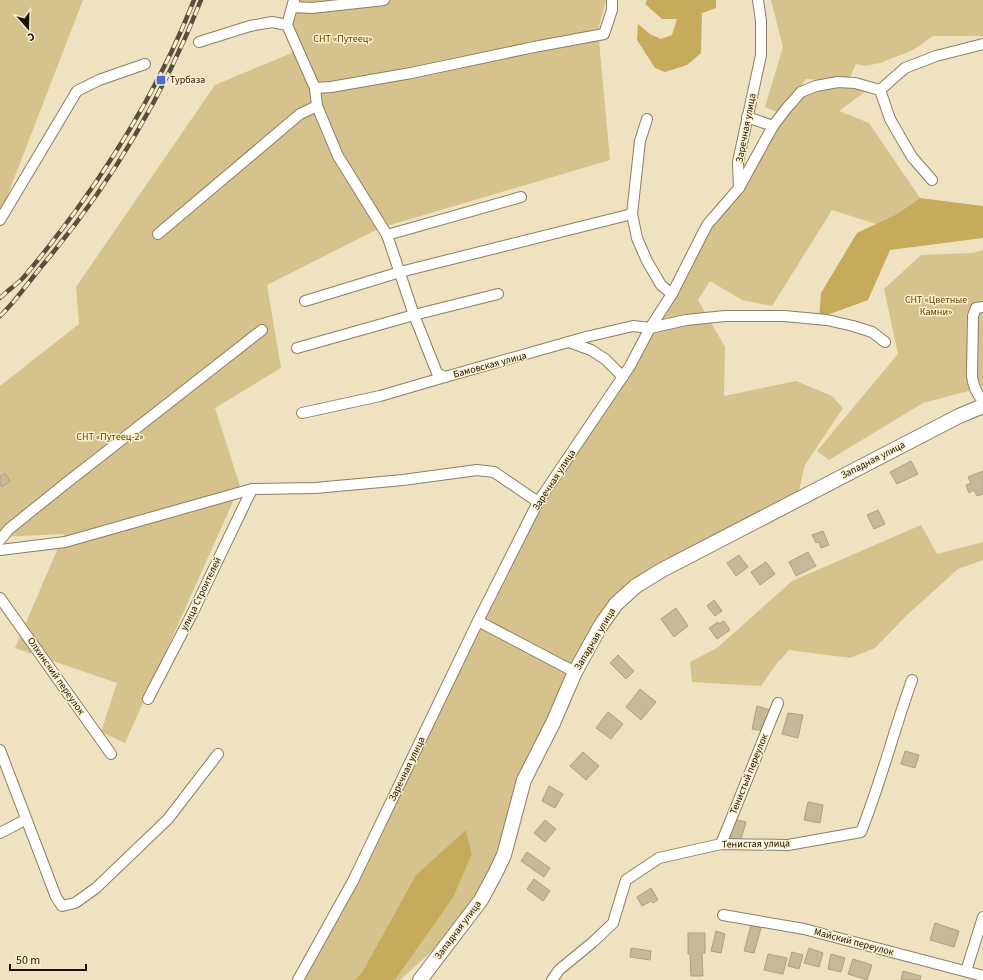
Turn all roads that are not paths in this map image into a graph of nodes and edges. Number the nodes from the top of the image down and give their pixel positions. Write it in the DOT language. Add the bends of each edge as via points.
graph roads {
  1 [pos="384,0"];
  2 [pos="612,0"];
  3 [pos="758,0"];
  4 [pos="294,4"];
  5 [pos="288,25"];
  6 [pos="199,42"];
  7 [pos="983,44"];
  8 [pos="145,64"];
  9 [pos="315,88"];
  10 [pos="880,90"];
  11 [pos="317,106"];
  12 [pos="748,117"];
  13 [pos="647,119"];
  14 [pos="773,126"];
  15 [pos="932,180"];
  16 [pos="739,188"];
  17 [pos="521,197"];
  18 [pos="632,214"];
  19 [pos="0,220"];
  20 [pos="158,234"];
  21 [pos="387,235"];
  22 [pos="400,272"];
  23 [pos="498,294"];
  24 [pos="672,294"];
  25 [pos="305,301"];
  26 [pos="983,307"];
  27 [pos="414,315"];
  28 [pos="650,328"];
  29 [pos="262,330"];
  30 [pos="569,342"];
  31 [pos="885,342"];
  32 [pos="297,348"];
  33 [pos="445,377"];
  34 [pos="623,377"];
  35 [pos="983,401"];
  36 [pos="983,406"];
  37 [pos="302,413"];
  38 [pos="252,489"];
  39 [pos="538,502"];
  40 [pos="0,540"];
  41 [pos="0,550"];
  42 [pos="0,598"];
  43 [pos="478,621"];
  44 [pos="575,672"];
  45 [pos="912,680"];
  46 [pos="148,699"];
  47 [pos="778,703"];
  48 [pos="0,750"];
  49 [pos="111,754"];
  50 [pos="218,754"];
  51 [pos="25,820"];
  52 [pos="0,833"];
  53 [pos="721,844"];
  54 [pos="723,914"];
  55 [pos="983,917"];
  56 [pos="966,971"];
  57 [pos="983,976"];
  58 [pos="298,980"];
  59 [pos="420,980"];
  60 [pos="552,980"];
  1 -- 4 [label="street" via="312,8"];
  2 -- 9 [label="street" via="612,10 604,34 411,73"];
  3 -- 12 [label="street, Заречная улица" via="761,54"];
  4 -- 5 [label="street"];
  5 -- 6 [label="street" via="272,22 250,26"];
  5 -- 9 [label="street, Бамовская улица"];
  7 -- 10 [label="street" via="936,56 905,68"];
  8 -- 19 [label="street" via="76,91"];
  9 -- 11 [label="street, Бамовская улица"];
  10 -- 14 [label="street" via="838,82 816,86 801,92"];
  10 -- 15 [label="street" via="890,119 912,157"];
  11 -- 20 [label="street" via="300,114"];
  11 -- 21 [label="street, Бамовская улица" via="338,156"];
  12 -- 14 [label="street"];
  12 -- 16 [label="street, Заречная улица" via="738,162"];
  13 -- 18 [label="street" via="640,140"];
  14 -- 16 [label="street"];
  16 -- 24 [label="street, Заречная улица" via="707,225"];
  17 -- 21 [label="street"];
  18 -- 22 [label="street"];
  18 -- 24 [label="street" via="636,238 647,261 661,285"];
  21 -- 22 [label="street, Бамовская улица"];
  22 -- 25 [label="street"];
  22 -- 27 [label="street, Бамовская улица"];
  23 -- 27 [label="street"];
  24 -- 28 [label="street, Заречная улица"];
  26 -- 35 [label="street" via="976,308 973,316 972,376 973,384"];
  27 -- 32 [label="street"];
  27 -- 33 [label="street, Бамовская улица" via="437,373"];
  28 -- 30 [label="street, Бамовская улица" via="633,326"];
  28 -- 31 [label="street, Бамовская улица" via="709,317 784,316 827,320 853,326 872,332"];
  28 -- 34 [label="street, Заречная улица"];
  29 -- 40 [label="street" via="65,484 9,529"];
  30 -- 33 [label="street, Бамовская улица"];
  30 -- 34 [label="street" via="591,350 605,359"];
  33 -- 37 [label="street" via="380,396"];
  34 -- 39 [label="street, Заречная улица"];
  36 -- 44 [label="main road, Западная улица" via="797,499 636,586 616,604 601,625"];
  38 -- 39 [label="street" via="315,488 477,470 494,472"];
  38 -- 41 [label="street" via="65,542"];
  38 -- 46 [label="street, улица Строителей"];
  39 -- 43 [label="street, Заречная улица"];
  42 -- 49 [label="street, Олхинский переулок"];
  43 -- 44 [label="street"];
  43 -- 58 [label="street, Заречная улица" via="353,881"];
  44 -- 59 [label="main road, Западная улица" via="524,780 508,840 496,872 481,900"];
  45 -- 53 [label="street, Тенистая улица" via="861,832 788,845"];
  47 -- 53 [label="street, Тенистый переулок"];
  48 -- 51 [label="street"];
  50 -- 51 [label="street" via="168,819 96,888 75,903 62,906 56,897"];
  51 -- 52 [label="street"];
  53 -- 60 [label="street, Тенистая улица" via="659,858 626,880 613,923 558,970"];
  54 -- 56 [label="street, Майский переулок" via="804,929"];
  55 -- 56 [label="street"];
  56 -- 57 [label="street, Майский переулок"];
}
